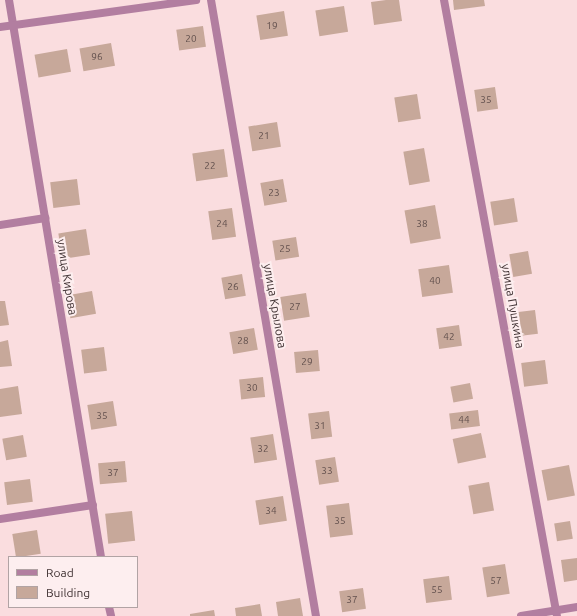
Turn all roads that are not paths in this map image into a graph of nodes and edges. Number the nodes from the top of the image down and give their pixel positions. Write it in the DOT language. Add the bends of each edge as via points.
graph roads {
  1 [pos="9,0"];
  2 [pos="196,0"];
  3 [pos="211,0"];
  4 [pos="444,0"];
  5 [pos="13,24"];
  6 [pos="0,27"];
  7 [pos="45,218"];
  8 [pos="0,225"];
  9 [pos="93,505"];
  10 [pos="0,519"];
  11 [pos="101,556"];
  12 [pos="577,607"];
  13 [pos="557,613"];
  14 [pos="316,616"];
  15 [pos="521,616"];
  1 -- 5 [label="street, улица Кирова"];
  2 -- 5 [label="street"];
  3 -- 14 [label="street, улица Крылова"];
  4 -- 13 [label="street, улица Пушкина"];
  5 -- 6 [label="street"];
  5 -- 7 [label="street, улица Кирова"];
  7 -- 8 [label="street"];
  7 -- 9 [label="street, улица Кирова"];
  9 -- 10 [label="street"];
  9 -- 11 [label="street, улица Кирова"];
  12 -- 13 [label="street"];
  13 -- 15 [label="street"];
}
